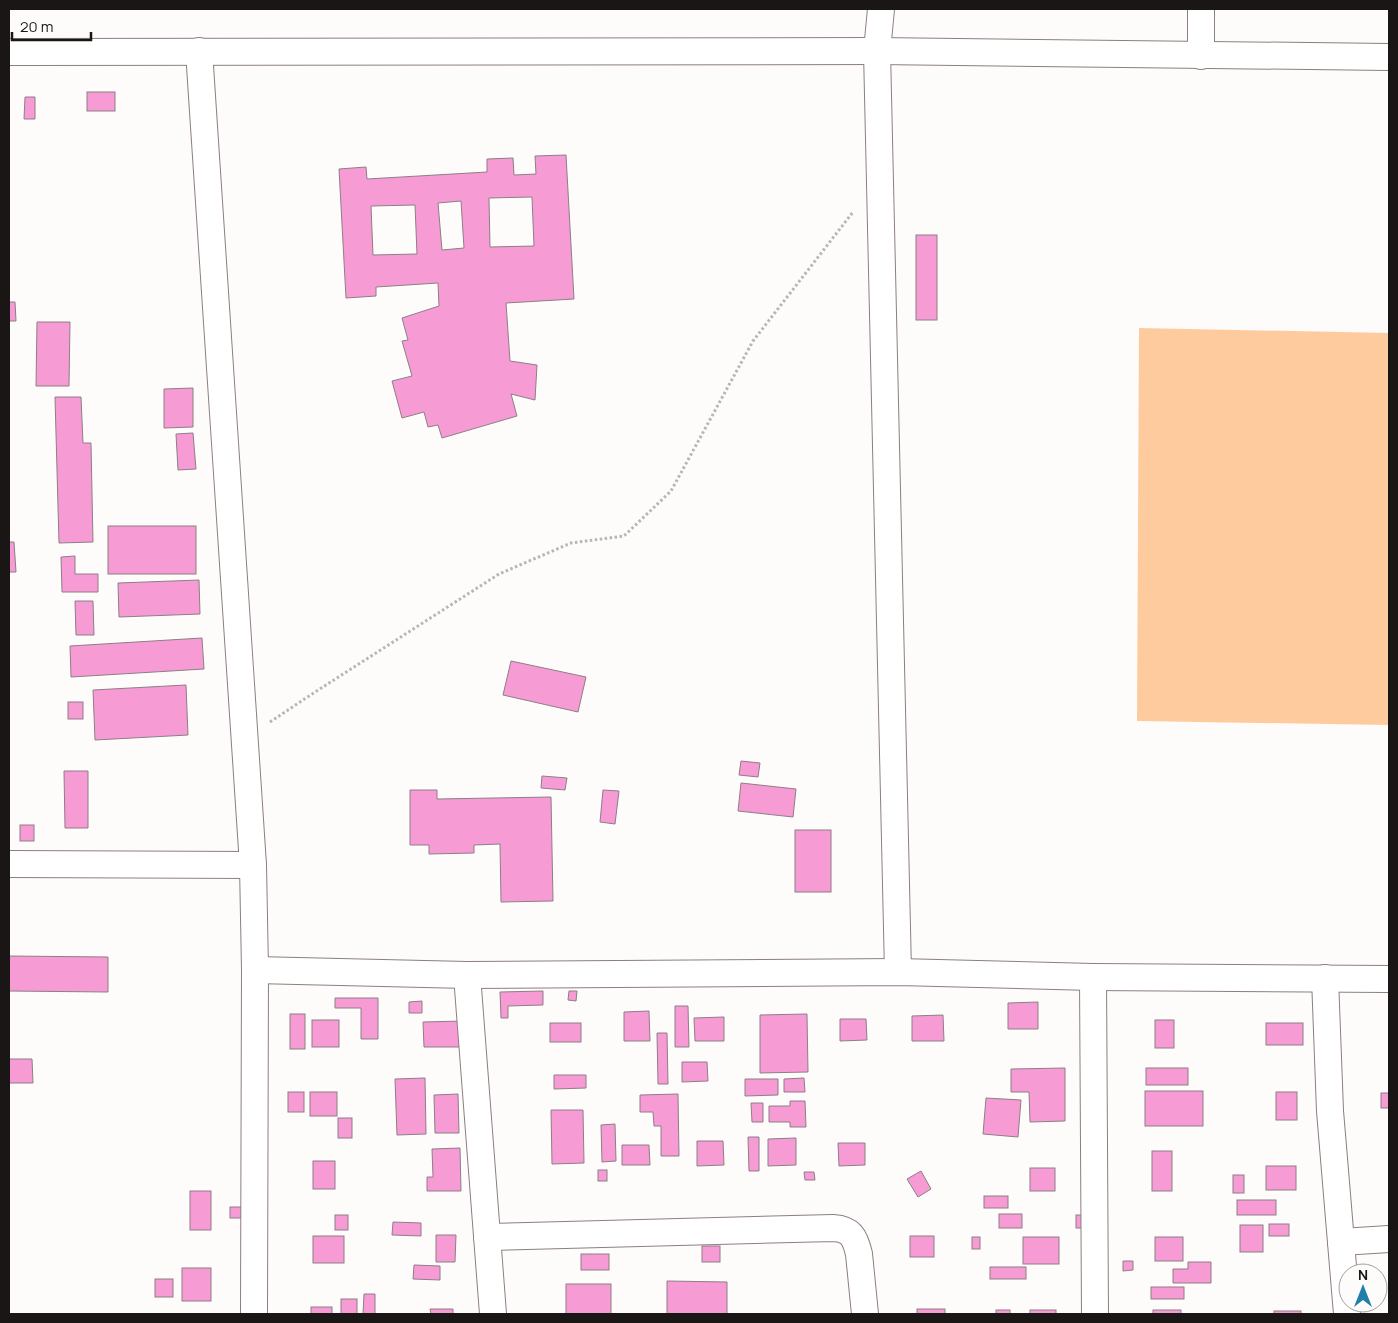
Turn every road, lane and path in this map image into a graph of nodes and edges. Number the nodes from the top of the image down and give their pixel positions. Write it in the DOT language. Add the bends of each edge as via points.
graph roads {
  1 [pos="880,9"];
  2 [pos="1201,9"];
  3 [pos="199,51"];
  4 [pos="877,51"];
  5 [pos="9,52"];
  6 [pos="1201,56"];
  7 [pos="1389,57"];
  8 [pos="880,179"];
  9 [pos="245,739"];
  10 [pos="9,864"];
  11 [pos="253,865"];
  12 [pos="255,970"];
  13 [pos="898,972"];
  14 [pos="467,975"];
  15 [pos="1093,977"];
  16 [pos="1325,978"];
  17 [pos="1389,979"];
  18 [pos="488,1237"];
  19 [pos="1389,1238"];
  20 [pos="1341,1242"];
  21 [pos="254,1314"];
  22 [pos="493,1314"];
  23 [pos="865,1314"];
  24 [pos="1096,1314"];
  25 [pos="1347,1314"];
  1 -- 4 [label="street"];
  2 -- 6 [label="street"];
  3 -- 4 [label="street"];
  3 -- 5 [label="street"];
  3 -- 9 [label="street"];
  4 -- 6 [label="street"];
  4 -- 8 [label="street"];
  6 -- 7 [label="street"];
  8 -- 9 [label="path" via="753,341 671,491 624,536 571,543 500,574"];
  8 -- 13 [label="street"];
  9 -- 11 [label="street"];
  10 -- 11 [label="street"];
  11 -- 12 [label="street"];
  12 -- 14 [label="street"];
  12 -- 21 [label="street"];
  13 -- 14 [label="street"];
  13 -- 15 [label="street"];
  14 -- 18 [label="street"];
  15 -- 16 [label="street"];
  15 -- 24 [label="street"];
  16 -- 17 [label="street"];
  16 -- 20 [label="street" via="1330,1111"];
  18 -- 22 [label="street"];
  18 -- 23 [label="street" via="844,1229 857,1244"];
  19 -- 20 [label="street"];
  20 -- 25 [label="street"];
}
